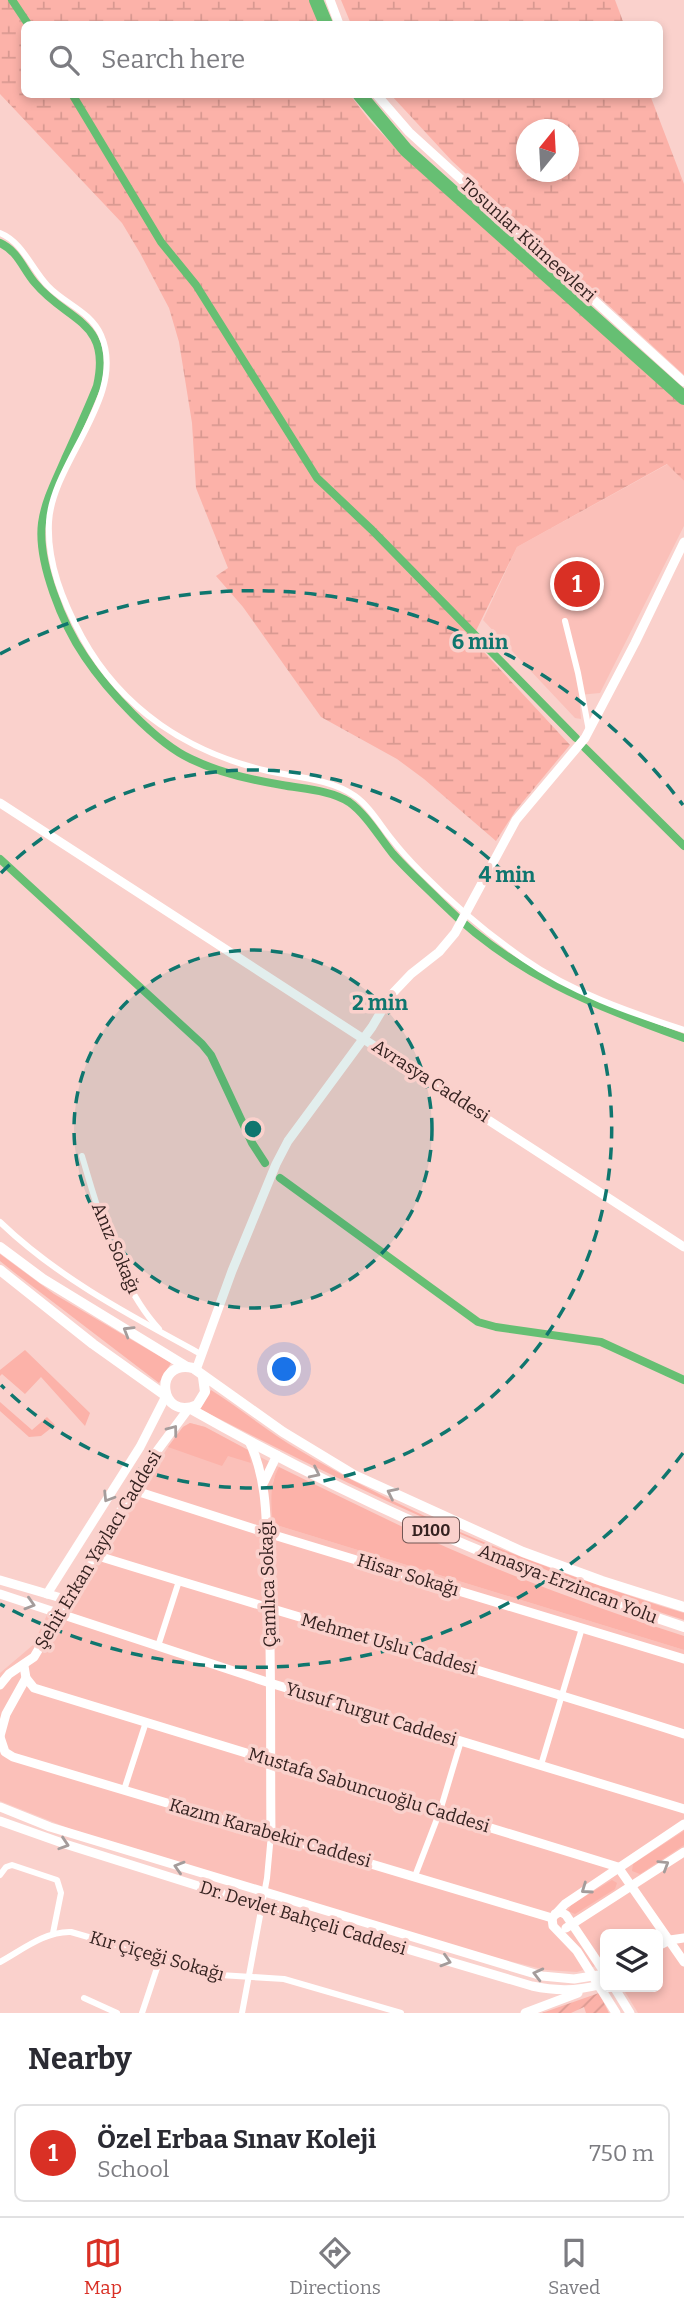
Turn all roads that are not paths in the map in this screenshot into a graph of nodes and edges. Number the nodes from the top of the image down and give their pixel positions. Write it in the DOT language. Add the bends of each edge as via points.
graph roads {
  1 [pos="330,0"];
  2 [pos="338,21"];
  3 [pos="379,98"];
  4 [pos="0,233"];
  5 [pos="684,382"];
  6 [pos="684,541"];
  7 [pos="565,621"];
  8 [pos="589,731"];
  9 [pos="0,803"];
  10 [pos="466,914"];
  11 [pos="684,1030"];
  12 [pos="364,1038"];
  13 [pos="82,1156"];
  14 [pos="0,1222"];
  15 [pos="0,1247"];
  16 [pos="684,1247"];
  17 [pos="0,1270"];
  18 [pos="164,1334"];
  19 [pos="201,1354"];
  20 [pos="195,1371"];
  21 [pos="166,1396"];
  22 [pos="189,1408"];
  23 [pos="249,1441"];
  24 [pos="277,1455"];
  25 [pos="264,1484"];
  26 [pos="133,1490"];
  27 [pos="267,1533"];
  28 [pos="95,1555"];
  29 [pos="0,1580"];
  30 [pos="179,1581"];
  31 [pos="0,1594"];
  32 [pos="47,1594"];
  33 [pos="68,1600"];
  34 [pos="684,1606"];
  35 [pos="270,1609"];
  36 [pos="60,1613"];
  37 [pos="684,1627"];
  38 [pos="582,1628"];
  39 [pos="158,1646"];
  40 [pos="684,1659"];
  41 [pos="24,1666"];
  42 [pos="26,1678"];
  43 [pos="270,1684"];
  44 [pos="0,1685"];
  45 [pos="562,1695"];
  46 [pos="146,1722"];
  47 [pos="684,1734"];
  48 [pos="0,1737"];
  49 [pos="461,1741"];
  50 [pos="270,1761"];
  51 [pos="541,1765"];
  52 [pos="124,1790"];
  53 [pos="0,1807"];
  54 [pos="684,1809"];
  55 [pos="440,1811"];
  56 [pos="0,1821"];
  57 [pos="684,1824"];
  58 [pos="271,1834"];
  59 [pos="684,1852"];
  60 [pos="618,1867"];
  61 [pos="0,1875"];
  62 [pos="415,1876"];
  63 [pos="632,1885"];
  64 [pos="265,1893"];
  65 [pos="262,1906"];
  66 [pos="554,1916"];
  67 [pos="566,1924"];
  68 [pos="53,1933"];
  69 [pos="684,1938"];
  70 [pos="670,1940"];
  71 [pos="663,1944"];
  72 [pos="160,1959"];
  73 [pos="0,1962"];
  74 [pos="684,1962"];
  75 [pos="600,1968"];
  76 [pos="600,1975"];
  77 [pos="593,1976"];
  78 [pos="249,1977"];
  79 [pos="599,1985"];
  80 [pos="617,1992"];
  81 [pos="84,1998"];
  82 [pos="117,2013"];
  83 [pos="142,2013"];
  84 [pos="242,2013"];
  85 [pos="400,2013"];
  86 [pos="526,2013"];
  87 [pos="616,2013"];
  88 [pos="630,2013"];
  1 -- 2 [label="street"];
  3 -- 5 [label="street, Tosunlar Kümeevleri" via="409,132"];
  4 -- 10 [label="street" via="20,249 52,290 90,319 105,349 102,390 60,481 49,522 53,569 90,651 128,697 161,726 197,748 354,795 414,865"];
  6 -- 8 [label="street"];
  7 -- 8 [label="street"];
  8 -- 10 [label="street" via="516,820"];
  9 -- 12 [label="street, Avrasya Caddesi"];
  10 -- 11 [label="street" via="524,960 568,985"];
  10 -- 12 [label="street" via="439,952 391,995"];
  12 -- 16 [label="street, Avrasya Caddesi"];
  12 -- 19 [label="street" via="280,1155"];
  13 -- 18 [label="street, Anız Sokağı" via="118,1261"];
  14 -- 18 [label="street" via="37,1255"];
  20 -- 15 [label="highway, Amasya-Erzincan Yolu / D100, one-way" via="43,1279"];
  17 -- 21 [label="highway"];
  18 -- 19 [label="street"];
  19 -- 20 [label="street"];
  20 -- 21 [label="highway" via="177,1369 169,1375"];
  20 -- 22 [label="highway" via="206,1386 204,1396"];
  34 -- 20 [label="highway, Amasya-Erzincan Yolu / D100, one-way" via="553,1563 429,1511 320,1456"];
  21 -- 22 [label="highway" via="176,1406"];
  21 -- 32 [label="street, Şehit Erkan Yaylacı Caddesi, one-way" via="140,1447"];
  22 -- 23 [label="highway, Amasya-Erzincan Yolu / D100"];
  26 -- 22 [label="street, Şehit Erkan Yaylacı Caddesi, one-way"];
  23 -- 24 [label="highway, Amasya-Erzincan Yolu / D100"];
  23 -- 25 [label="street, Çamlıca Sokağı"];
  24 -- 25 [label="street, Çamlıca Sokağı"];
  24 -- 37 [label="highway, Amasya-Erzincan Yolu / D100, one-way" via="501,1561"];
  25 -- 27 [label="street, Çamlıca Sokağı"];
  26 -- 27 [label="street, Hisar Sokağı"];
  26 -- 28 [label="street, Şehit Erkan Yaylacı Caddesi"];
  27 -- 35 [label="street, Çamlıca Sokağı"];
  27 -- 38 [label="street, Hisar Sokağı"];
  28 -- 30 [label="street, Mehmet Uslu Caddesi"];
  28 -- 33 [label="street, Şehit Erkan Yaylacı Caddesi"];
  29 -- 32 [label="street"];
  30 -- 35 [label="street, Mehmet Uslu Caddesi"];
  30 -- 39 [label="street"];
  31 -- 36 [label="street, Yusuf Turgut Caddesi, one-way"];
  32 -- 33 [label="street"];
  33 -- 36 [label="street, Şehit Erkan Yaylacı Caddesi"];
  35 -- 43 [label="street, Çamlıca Sokağı"];
  35 -- 45 [label="street, Mehmet Uslu Caddesi"];
  36 -- 39 [label="street, Yusuf Turgut Caddesi"];
  36 -- 41 [label="street, Şehit Erkan Yaylacı Caddesi"];
  38 -- 40 [label="street, Hisar Sokağı"];
  38 -- 45 [label="street"];
  39 -- 43 [label="street, Yusuf Turgut Caddesi"];
  41 -- 42 [label="street"];
  41 -- 44 [label="street, Şehit Erkan Yaylacı Caddesi"];
  42 -- 46 [label="street, Mustafa Sabuncuoğlu Caddesi" via="34,1688"];
  42 -- 48 [label="street, Kazım Karabekir Caddesi" via="6,1714"];
  43 -- 49 [label="street, Yusuf Turgut Caddesi"];
  43 -- 50 [label="street, Çamlıca Sokağı"];
  45 -- 47 [label="street, Mehmet Uslu Caddesi"];
  45 -- 51 [label="street"];
  46 -- 50 [label="street, Mustafa Sabuncuoğlu Caddesi"];
  46 -- 52 [label="street"];
  48 -- 52 [label="street, Kazım Karabekir Caddesi" via="5,1752 13,1757"];
  49 -- 51 [label="street, Yusuf Turgut Caddesi"];
  49 -- 55 [label="street"];
  50 -- 55 [label="street, Mustafa Sabuncuoğlu Caddesi"];
  50 -- 58 [label="street, Çamlıca Sokağı"];
  51 -- 54 [label="street, Yusuf Turgut Caddesi"];
  52 -- 58 [label="street, Kazım Karabekir Caddesi"];
  64 -- 53 [label="street, Dr. Devlet Bahçeli Caddesi, one-way" via="50,1827"];
  55 -- 60 [label="street, Mustafa Sabuncuoğlu Caddesi"];
  55 -- 62 [label="street"];
  56 -- 65 [label="street, Dr. Devlet Bahçeli Caddesi, one-way"];
  57 -- 60 [label="street"];
  58 -- 62 [label="street, Kazım Karabekir Caddesi"];
  58 -- 64 [label="street, Çamlıca Sokağı"];
  63 -- 59 [label="street, one-way"];
  60 -- 63 [label="street"];
  60 -- 66 [label="street, one-way"];
  61 -- 68 [label="street" via="12,1865 57,1880 61,1894"];
  62 -- 66 [label="street, Kazım Karabekir Caddesi"];
  63 -- 67 [label="street"];
  63 -- 70 [label="street"];
  64 -- 65 [label="street, Çamlıca Sokağı"];
  77 -- 64 [label="street, Dr. Devlet Bahçeli Caddesi, one-way" via="542,1976"];
  65 -- 78 [label="street, Çamlıca Sokağı"];
  65 -- 79 [label="street, Dr. Devlet Bahçeli Caddesi, one-way" via="532,1986 562,1991"];
  66 -- 67 [label="street, Kazım Karabekir Caddesi" via="561,1912"];
  66 -- 67 [label="street" via="552,1923"];
  67 -- 75 [label="street"];
  67 -- 77 [label="street"];
  68 -- 72 [label="street, Kır Çiçeği Sokağı" via="81,1934"];
  68 -- 73 [label="street"];
  69 -- 70 [label="street"];
  70 -- 71 [label="street"];
  70 -- 74 [label="street"];
  72 -- 78 [label="street, Kır Çiçeği Sokağı" via="220,1975"];
  72 -- 83 [label="street"];
  76 -- 77 [label="street, Dr. Devlet Bahçeli Caddesi"];
  77 -- 79 [label="street"];
  78 -- 84 [label="street, Çamlıca Sokağı"];
  78 -- 85 [label="street, Kır Çiçeği Sokağı" via="297,1982"];
  79 -- 86 [label="street"];
  79 -- 87 [label="street"];
  80 -- 88 [label="street"];
  81 -- 82 [label="street"];
}
